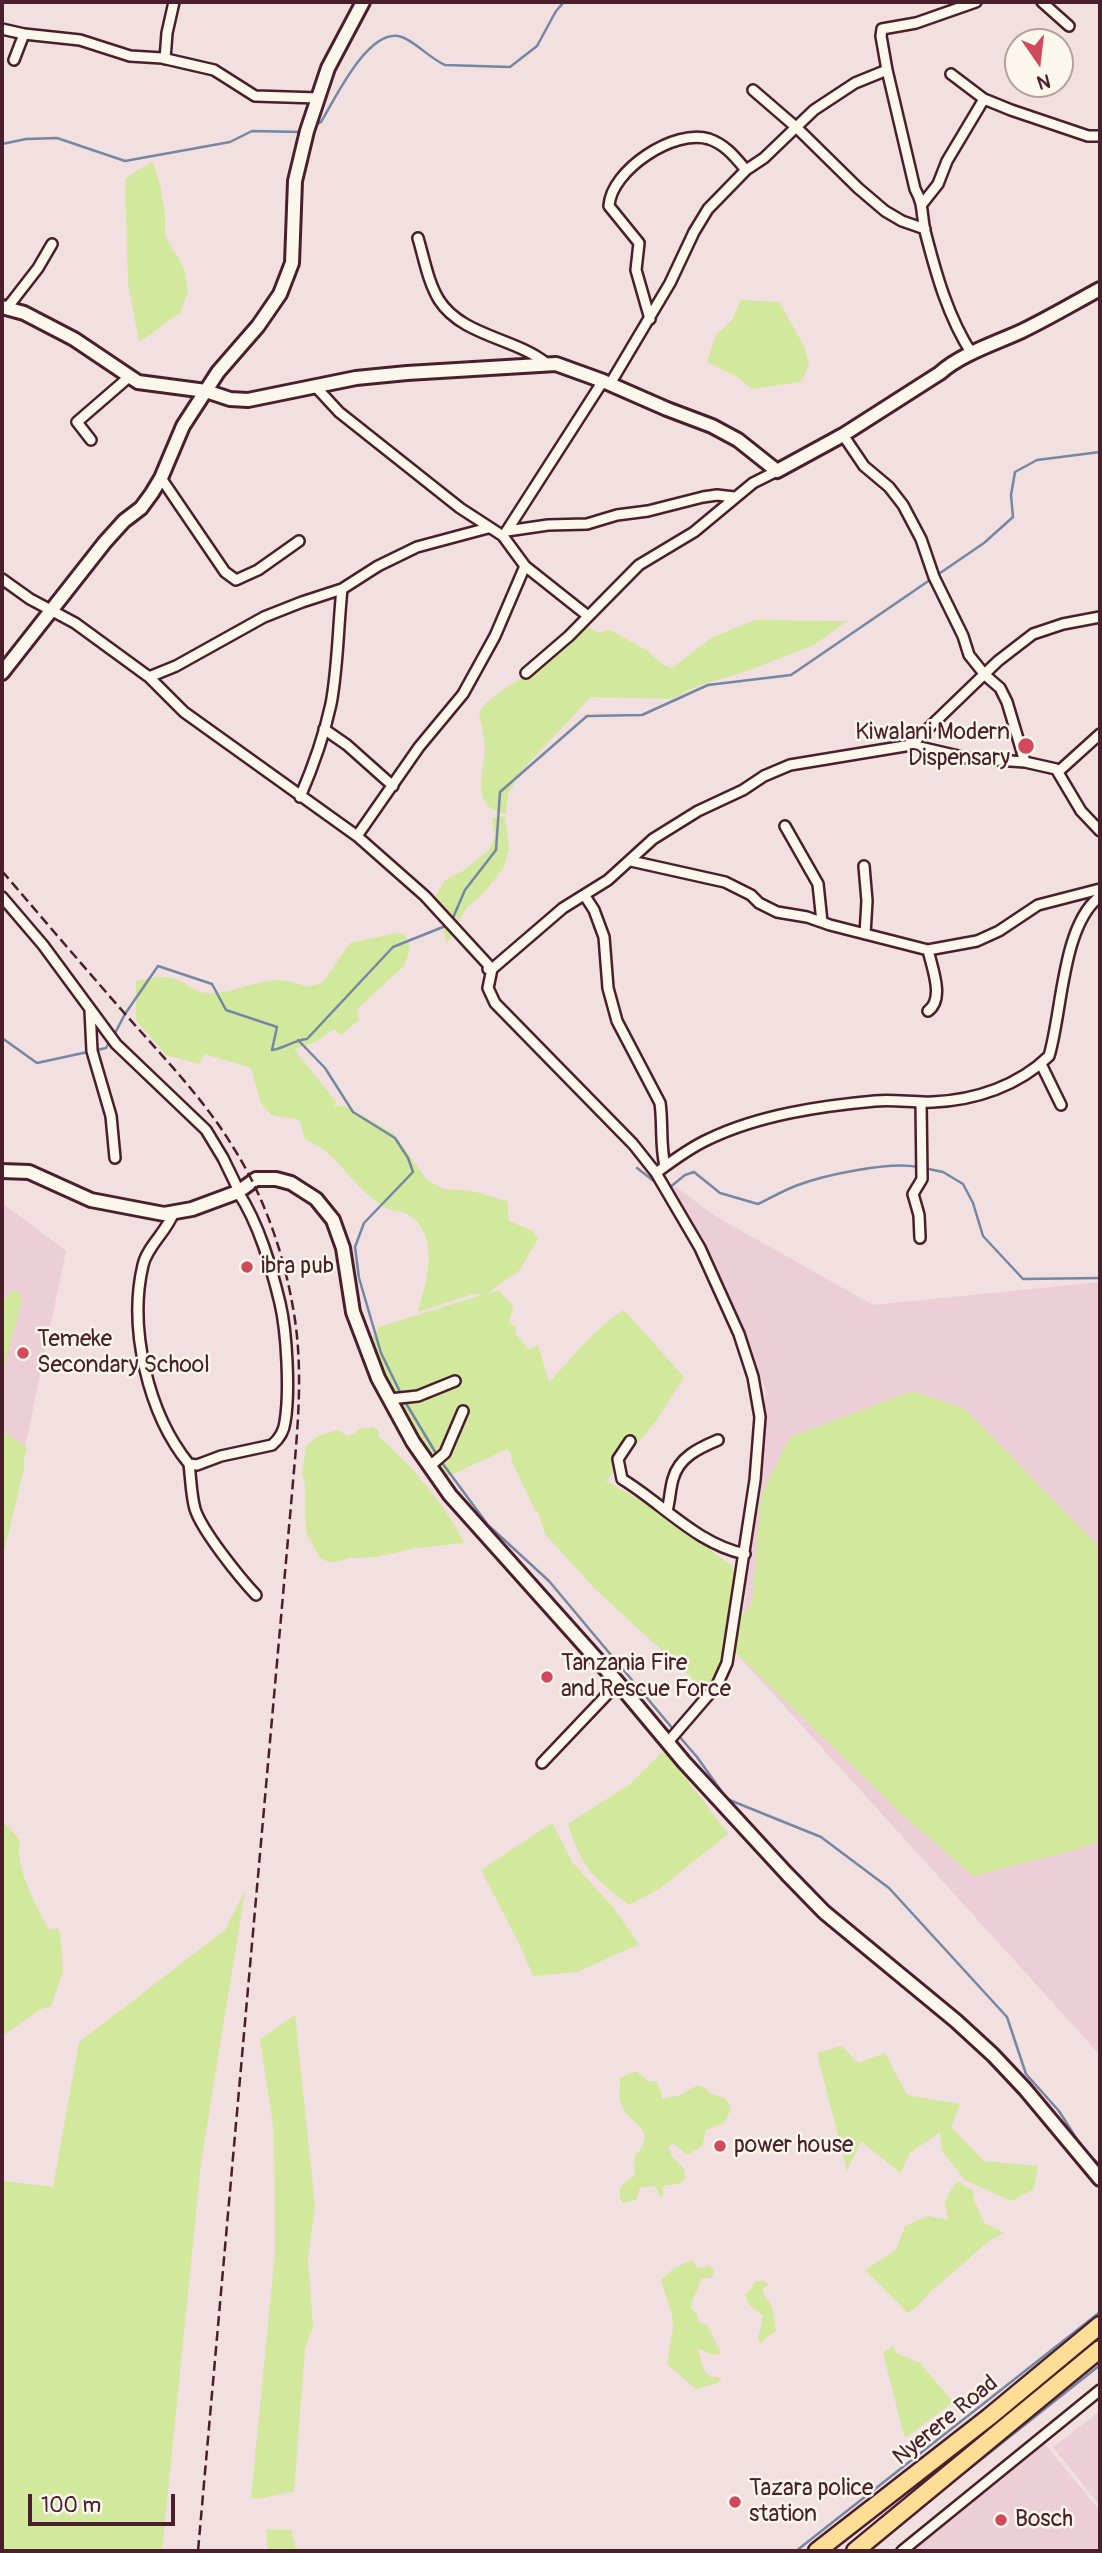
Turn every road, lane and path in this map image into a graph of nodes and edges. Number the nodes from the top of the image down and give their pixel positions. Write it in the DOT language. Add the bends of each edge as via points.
graph roads {
  1 [pos="174,2"];
  2 [pos="363,2"];
  3 [pos="976,2"];
  4 [pos="1042,2"];
  5 [pos="1069,26"];
  6 [pos="2,29"];
  7 [pos="24,34"];
  8 [pos="165,59"];
  9 [pos="14,60"];
  10 [pos="887,70"];
  11 [pos="951,74"];
  12 [pos="753,90"];
  13 [pos="318,98"];
  14 [pos="984,99"];
  15 [pos="797,128"];
  16 [pos="1100,136"];
  17 [pos="746,170"];
  18 [pos="923,203"];
  19 [pos="925,229"];
  20 [pos="418,238"];
  21 [pos="52,244"];
  22 [pos="1100,289"];
  23 [pos="4,307"];
  24 [pos="650,319"];
  25 [pos="972,354"];
  26 [pos="546,363"];
  27 [pos="130,377"];
  28 [pos="607,383"];
  29 [pos="315,386"];
  30 [pos="206,391"];
  31 [pos="843,435"];
  32 [pos="91,440"];
  33 [pos="777,471"];
  34 [pos="161,478"];
  35 [pos="734,497"];
  36 [pos="488,528"];
  37 [pos="505,533"];
  38 [pos="299,541"];
  39 [pos="525,566"];
  40 [pos="2,579"];
  41 [pos="342,589"];
  42 [pos="51,609"];
  43 [pos="588,616"];
  44 [pos="1100,617"];
  45 [pos="2,673"];
  46 [pos="526,673"];
  47 [pos="985,675"];
  48 [pos="149,677"];
  49 [pos="324,729"];
  50 [pos="1100,734"];
  51 [pos="911,745"];
  52 [pos="1025,762"];
  53 [pos="1059,771"];
  54 [pos="393,786"];
  55 [pos="300,797"];
  56 [pos="785,826"];
  57 [pos="1100,831"];
  58 [pos="357,836"];
  59 [pos="631,860"];
  60 [pos="864,866"];
  61 [pos="1097,895"];
  62 [pos="585,896"];
  63 [pos="2,897"];
  64 [pos="822,922"];
  65 [pos="864,934"];
  66 [pos="928,950"];
  67 [pos="489,969"];
  68 [pos="89,1008"];
  69 [pos="928,1011"];
  70 [pos="1041,1064"];
  71 [pos="921,1102"];
  72 [pos="1061,1105"];
  73 [pos="115,1158"];
  74 [pos="665,1166"];
  75 [pos="2,1171"];
  76 [pos="656,1173"];
  77 [pos="238,1191"];
  78 [pos="173,1214"];
  79 [pos="920,1238"];
  80 [pos="455,1381"];
  81 [pos="390,1399"];
  82 [pos="463,1411"];
  83 [pos="718,1440"];
  84 [pos="630,1441"];
  85 [pos="189,1464"];
  86 [pos="430,1466"];
  87 [pos="667,1511"];
  88 [pos="745,1554"];
  89 [pos="256,1595"];
  90 [pos="618,1683"];
  91 [pos="668,1742"];
  92 [pos="542,1763"];
  93 [pos="1100,2179"];
  94 [pos="1100,2325"];
  95 [pos="1100,2349"];
  96 [pos="1100,2390"];
  97 [pos="817,2551"];
  98 [pos="855,2551"];
  99 [pos="902,2551"];
  1 -- 8 [label="street"];
  2 -- 13 [label="street" via="328,68"];
  3 -- 10 [label="street" via="883,29"];
  4 -- 5 [label="street"];
  6 -- 7 [label="street"];
  7 -- 8 [label="street" via="80,40 130,56"];
  7 -- 9 [label="street"];
  8 -- 13 [label="street" via="214,70 255,96"];
  10 -- 15 [label="street" via="839,92"];
  10 -- 18 [label="street" via="915,189"];
  11 -- 14 [label="street"];
  12 -- 15 [label="street"];
  13 -- 30 [label="street" via="295,181 294,247 287,279 258,326"];
  14 -- 16 [label="street" via="1087,136"];
  14 -- 18 [label="street" via="947,161 939,184"];
  15 -- 17 [label="street"];
  15 -- 19 [label="street" via="885,211"];
  17 -- 24 [label="street" via="708,209"];
  17 -- 24 [label="street" via="725,147 700,138 669,144 645,156 621,179 609,206 639,243 636,270"];
  18 -- 19 [label="street"];
  19 -- 25 [label="street" via="951,318"];
  20 -- 26 [label="street" via="444,306 477,330"];
  21 -- 23 [label="street"];
  22 -- 25 [label="street"];
  23 -- 27 [label="street" via="74,339"];
  24 -- 28 [label="street"];
  25 -- 31 [label="street" via="954,360"];
  26 -- 28 [label="street"];
  26 -- 29 [label="street" via="356,378"];
  27 -- 30 [label="street" via="146,385"];
  27 -- 32 [label="street" via="77,422"];
  28 -- 33 [label="street" via="712,426"];
  28 -- 37 [label="street"];
  29 -- 30 [label="street" via="248,400"];
  29 -- 36 [label="street" via="339,412"];
  30 -- 34 [label="street" via="183,426"];
  31 -- 33 [label="street"];
  31 -- 47 [label="street" via="864,466 903,505 969,655"];
  33 -- 35 [label="street"];
  34 -- 38 [label="street" via="233,579 258,570"];
  34 -- 42 [label="street" via="141,508 105,542"];
  35 -- 37 [label="street" via="703,497 587,524"];
  35 -- 43 [label="street" via="694,532 639,565"];
  36 -- 37 [label="street"];
  36 -- 41 [label="street" via="417,547"];
  37 -- 39 [label="street"];
  39 -- 43 [label="street"];
  39 -- 54 [label="street" via="495,636 463,694"];
  40 -- 42 [label="street"];
  41 -- 48 [label="street" via="264,617"];
  41 -- 49 [label="street" via="335,681"];
  42 -- 45 [label="street"];
  42 -- 48 [label="street"];
  43 -- 46 [label="street"];
  44 -- 47 [label="street" via="1033,634"];
  47 -- 51 [label="street"];
  47 -- 52 [label="street" via="1007,702"];
  48 -- 55 [label="street" via="184,712"];
  49 -- 54 [label="street"];
  49 -- 55 [label="street"];
  50 -- 53 [label="street"];
  51 -- 52 [label="street" via="967,758"];
  51 -- 59 [label="street" via="790,765 670,827"];
  52 -- 53 [label="street"];
  53 -- 57 [label="street" via="1081,811"];
  54 -- 58 [label="street"];
  55 -- 58 [label="street"];
  56 -- 64 [label="street" via="813,871"];
  58 -- 67 [label="street" via="425,896"];
  59 -- 62 [label="street"];
  59 -- 64 [label="street" via="725,882 770,909"];
  60 -- 65 [label="street"];
  61 -- 66 [label="street" via="1038,905 987,937"];
  61 -- 70 [label="street" via="1083,914 1058,1003 1052,1046"];
  62 -- 67 [label="street" via="563,908"];
  62 -- 74 [label="street" via="604,937 608,988 617,1021 660,1103"];
  63 -- 68 [label="street"];
  64 -- 65 [label="street"];
  65 -- 66 [label="street"];
  66 -- 69 [label="street" via="937,997"];
  67 -- 76 [label="street" via="488,988 495,1003"];
  68 -- 73 [label="street" via="92,1051 111,1116"];
  68 -- 77 [label="street" via="116,1044 206,1130"];
  70 -- 71 [label="street" via="1000,1089"];
  70 -- 72 [label="street"];
  71 -- 74 [label="street" via="875,1101 771,1118 711,1138"];
  71 -- 79 [label="street" via="921,1183 914,1194"];
  74 -- 76 [label="street"];
  75 -- 78 [label="street" via="29,1172 91,1200"];
  76 -- 88 [label="street" via="715,1277 739,1334 759,1401"];
  77 -- 78 [label="street"];
  77 -- 81 [label="street" via="256,1179 291,1183 316,1199 333,1220 359,1331"];
  77 -- 85 [label="street" via="254,1223 280,1305 285,1424 272,1445"];
  78 -- 85 [label="street" via="143,1262 138,1327 149,1390"];
  80 -- 81 [label="street" via="418,1396"];
  81 -- 86 [label="street"];
  82 -- 86 [label="street" via="445,1453"];
  83 -- 87 [label="street" via="692,1452 679,1466"];
  84 -- 87 [label="street" via="618,1459 622,1479"];
  85 -- 89 [label="street" via="195,1509"];
  86 -- 90 [label="street" via="470,1520"];
  87 -- 88 [label="street" via="712,1542"];
  88 -- 91 [label="street" via="727,1663 717,1685"];
  90 -- 91 [label="street"];
  90 -- 92 [label="street"];
  91 -- 93 [label="street" via="824,1912 993,2055"];
  94 -- 97 [label="highway, Nyerere Road"];
  95 -- 98 [label="highway, Nyerere Road"];
  96 -- 99 [label="street"];
}
